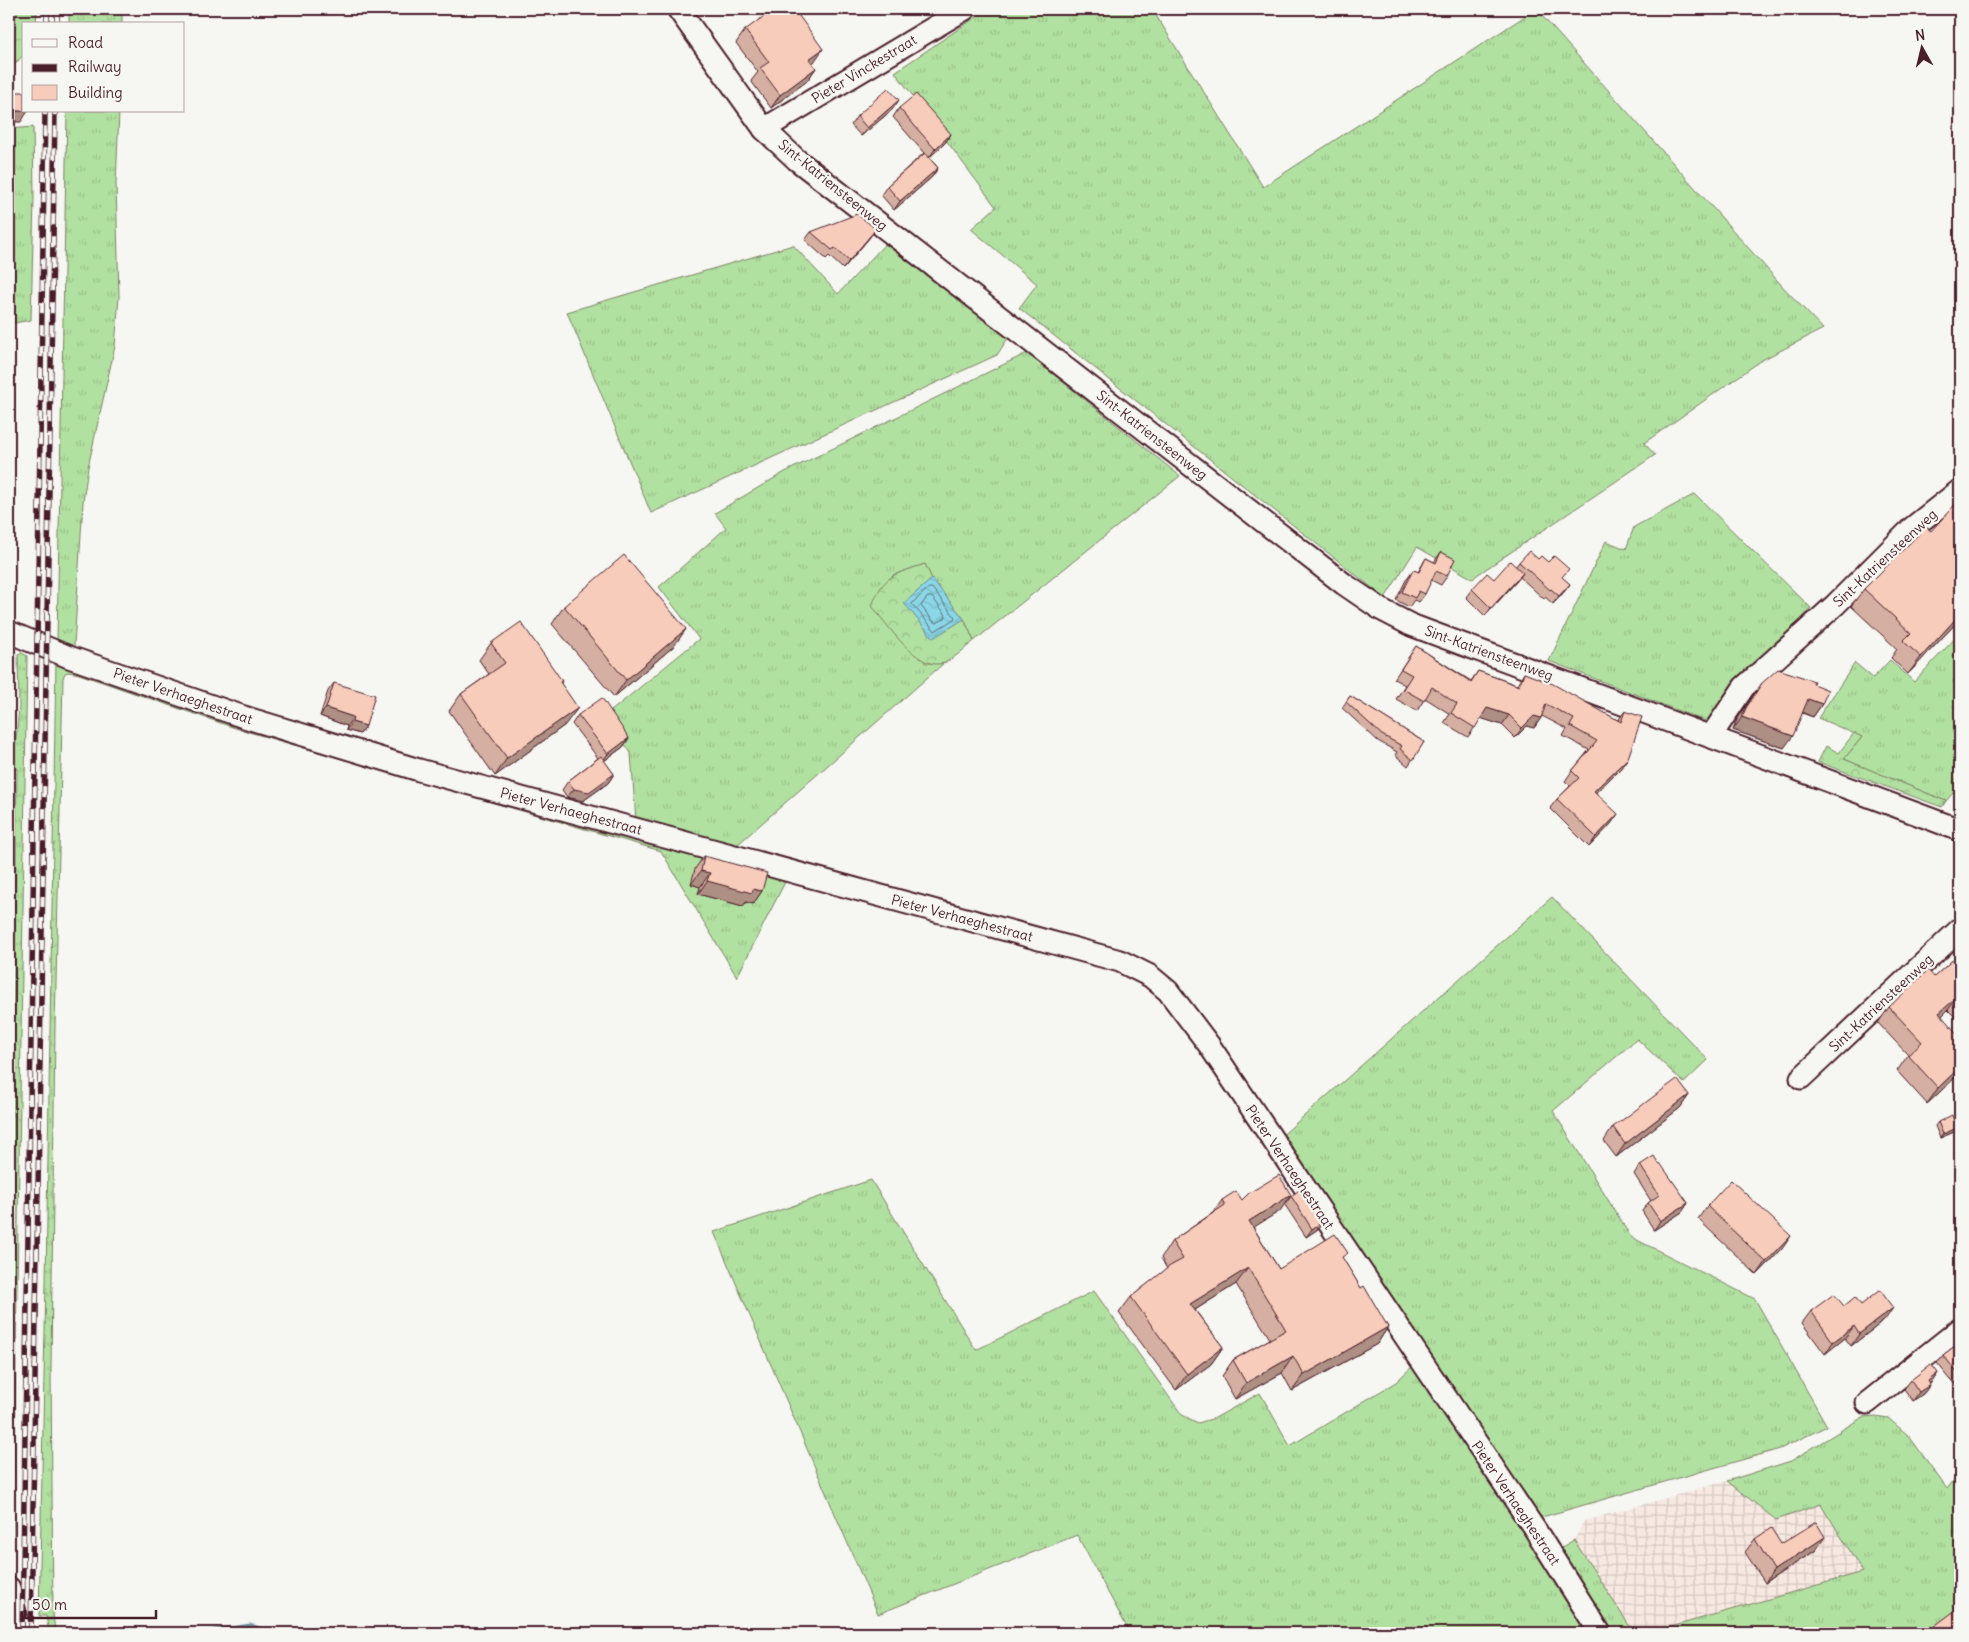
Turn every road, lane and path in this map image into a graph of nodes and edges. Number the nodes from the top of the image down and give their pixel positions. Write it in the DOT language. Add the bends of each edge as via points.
graph roads {
  1 [pos="678,9"];
  2 [pos="965,9"];
  3 [pos="764,129"];
  4 [pos="1960,490"];
  5 [pos="9,632"];
  6 [pos="1711,736"];
  7 [pos="1960,830"];
  8 [pos="1960,929"];
  9 [pos="1801,1078"];
  10 [pos="1960,1329"];
  11 [pos="1867,1404"];
  12 [pos="9,1588"];
  13 [pos="20,1633"];
  14 [pos="1600,1633"];
  1 -- 3 [label="street, Sint-Katriensteenweg"];
  2 -- 3 [label="street, Pieter Vinckestraat"];
  3 -- 6 [label="street, Sint-Katriensteenweg" via="797,160 1344,584 1382,610 1411,625"];
  4 -- 6 [label="street, Sint-Katriensteenweg" via="1912,528 1836,605 1744,687"];
  5 -- 14 [label="street, Pieter Verhaeghestraat" via="69,657 244,717 420,770 1120,961 1150,976 1168,991 1209,1044 1536,1531"];
  6 -- 7 [label="street, Sint-Katriensteenweg"];
  8 -- 9 [label="street, Sint-Katriensteenweg"];
  10 -- 11 [label="street"];
  12 -- 13 [label="street"];
}
